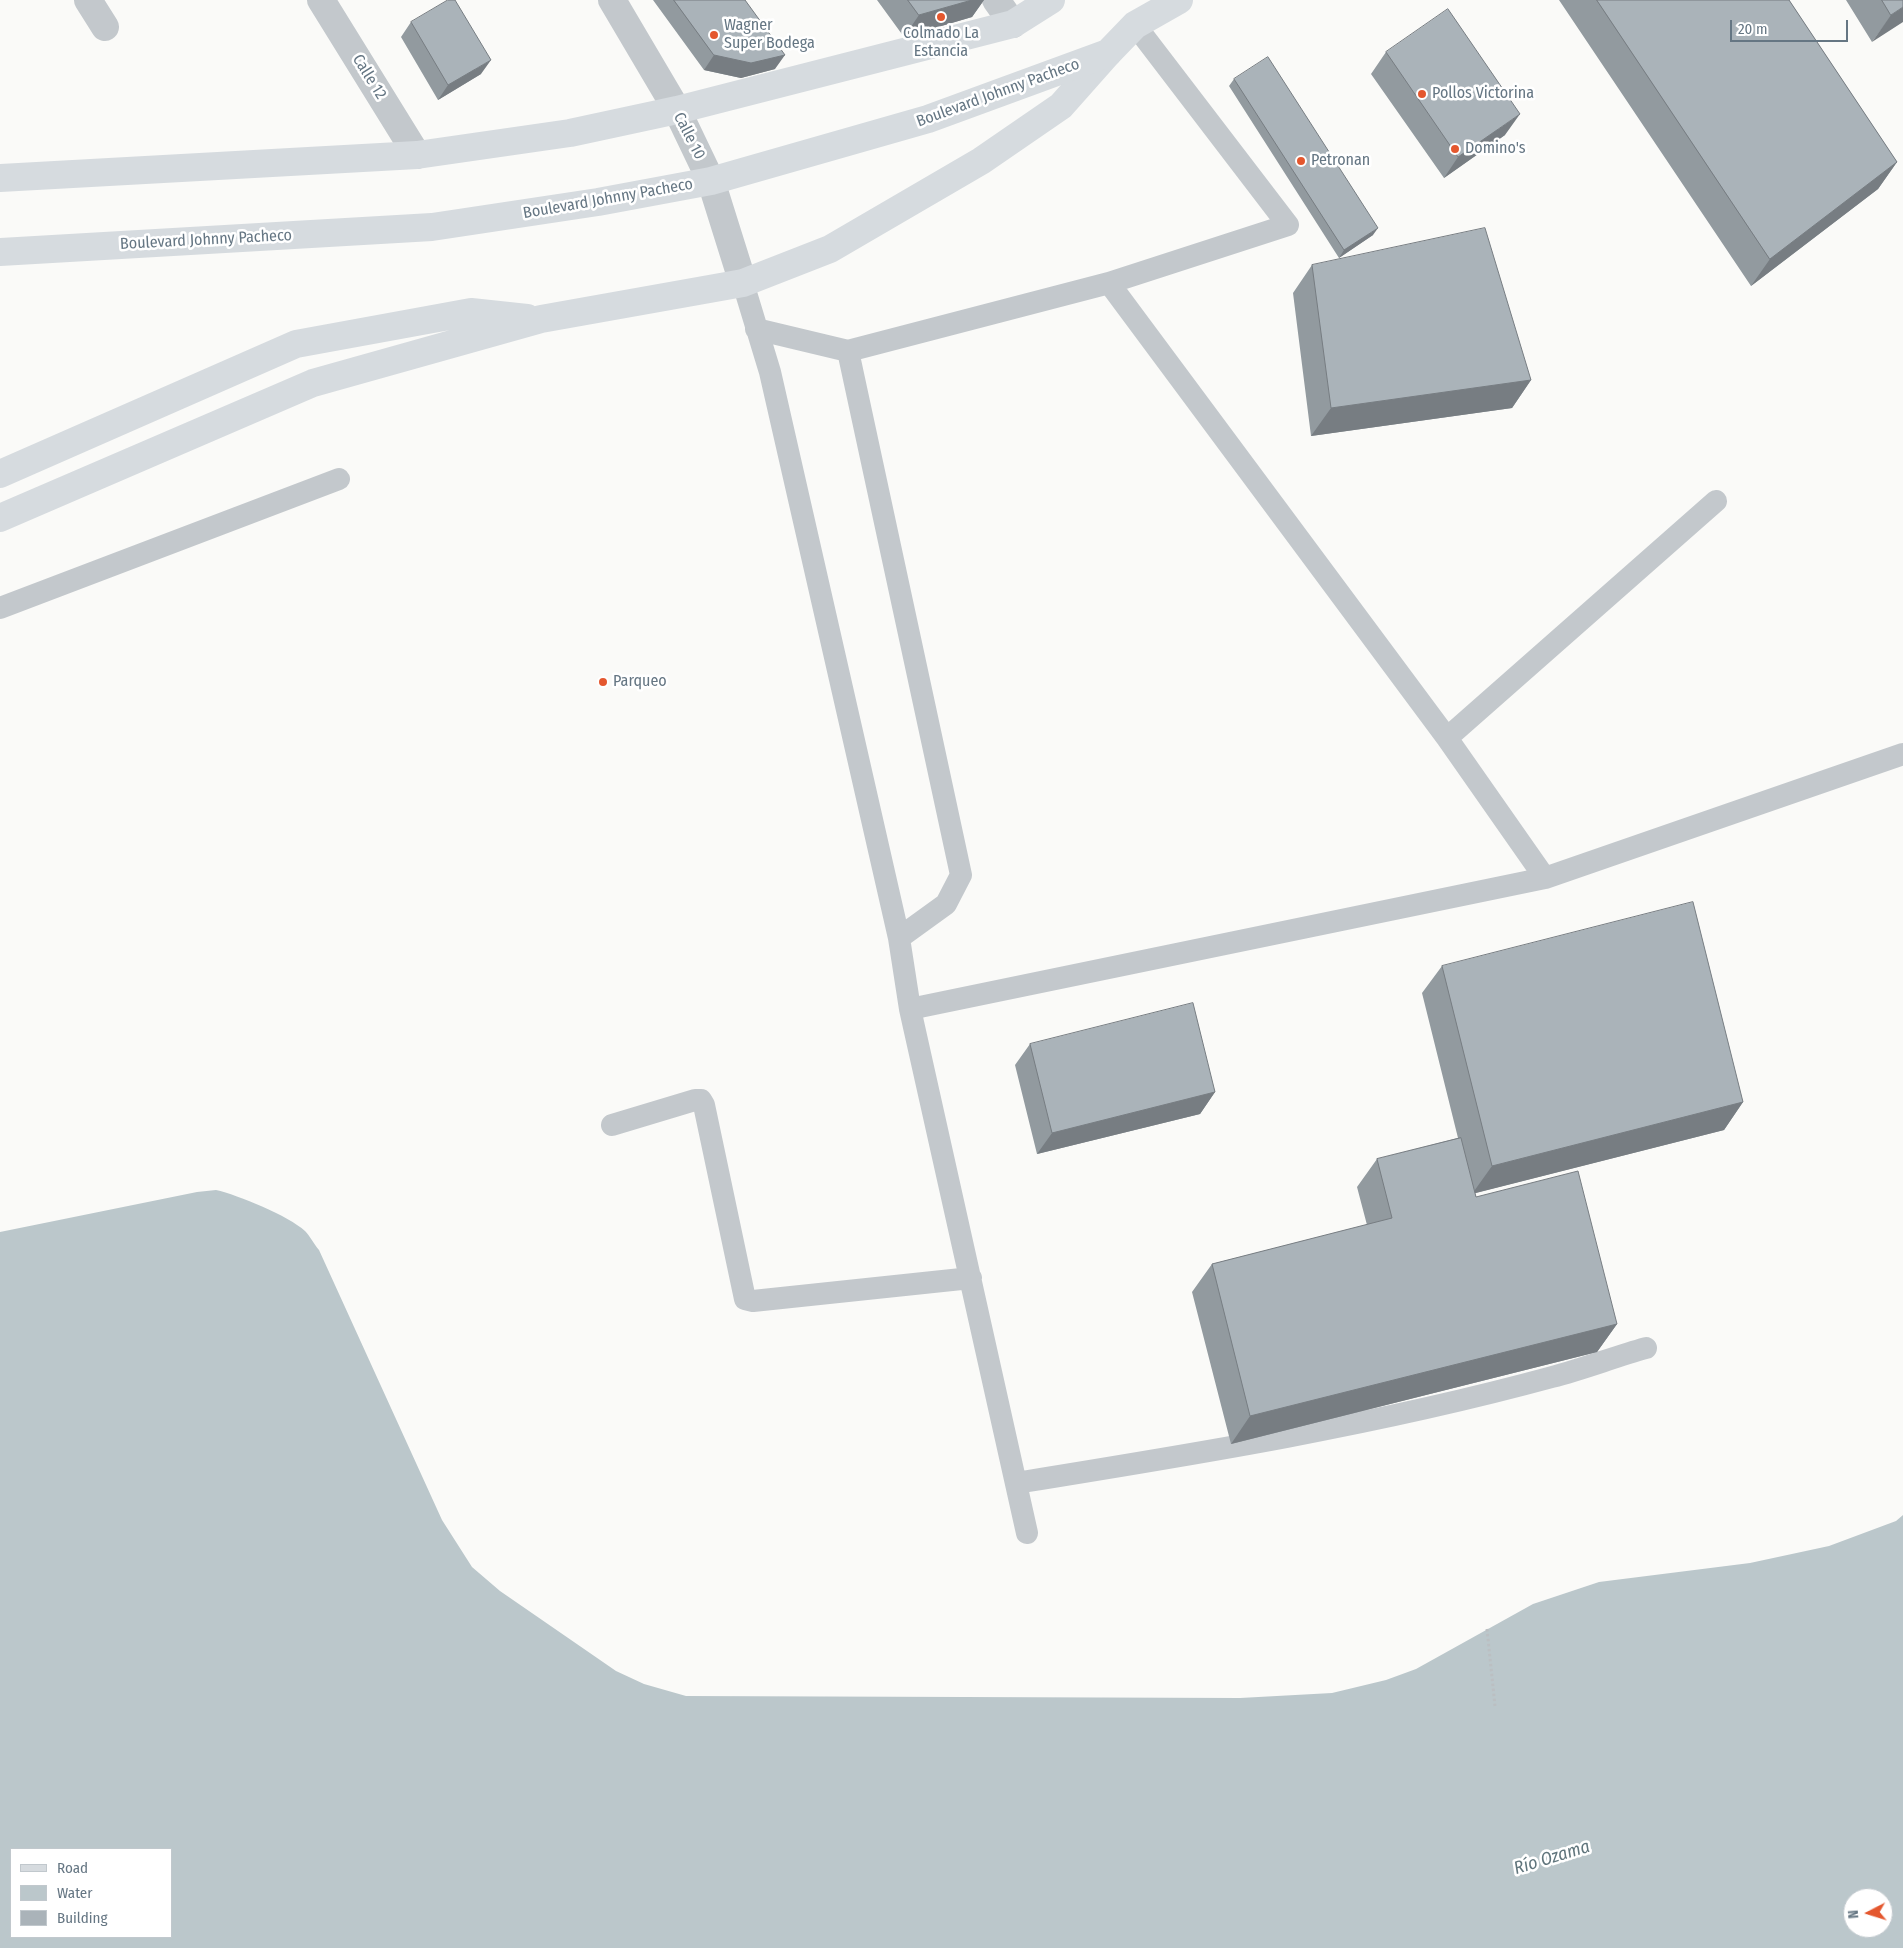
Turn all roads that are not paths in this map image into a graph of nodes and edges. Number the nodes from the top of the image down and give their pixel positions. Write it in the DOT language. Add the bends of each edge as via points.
graph roads {
  1 [pos="88,0"];
  2 [pos="322,0"];
  3 [pos="612,0"];
  4 [pos="996,0"];
  5 [pos="1051,0"];
  6 [pos="1179,0"];
  7 [pos="1013,24"];
  8 [pos="1135,25"];
  9 [pos="105,28"];
  10 [pos="1108,53"];
  11 [pos="676,110"];
  12 [pos="417,155"];
  13 [pos="0,178"];
  14 [pos="711,181"];
  15 [pos="0,252"];
  16 [pos="742,282"];
  17 [pos="1109,284"];
  18 [pos="541,320"];
  19 [pos="756,329"];
  20 [pos="848,350"];
  21 [pos="0,474"];
  22 [pos="339,479"];
  23 [pos="1716,501"];
  24 [pos="0,518"];
  25 [pos="0,608"];
  26 [pos="1448,738"];
  27 [pos="1903,754"];
  28 [pos="1545,878"];
  29 [pos="899,938"];
  30 [pos="910,1009"];
  31 [pos="612,1125"];
  32 [pos="970,1278"];
  33 [pos="1646,1348"];
  34 [pos="1016,1483"];
  35 [pos="1027,1532"];
  1 -- 9 [label="street"];
  2 -- 12 [label="street, Calle 12"];
  3 -- 11 [label="street, Calle 10"];
  4 -- 7 [label="street"];
  5 -- 7 [label="main road"];
  6 -- 8 [label="main road, Boulevard Johnny Pacheco"];
  7 -- 11 [label="main road"];
  8 -- 10 [label="main road, Boulevard Johnny Pacheco"];
  8 -- 17 [label="lane" via="1288,225"];
  10 -- 14 [label="main road, Boulevard Johnny Pacheco" via="928,119"];
  10 -- 16 [label="main road" via="1061,106 981,161 830,249"];
  11 -- 12 [label="main road" via="570,133"];
  11 -- 14 [label="street, Calle 10"];
  12 -- 13 [label="main road"];
  14 -- 15 [label="main road, Boulevard Johnny Pacheco" via="432,228"];
  14 -- 16 [label="street, Calle 10"];
  16 -- 18 [label="main road"];
  16 -- 19 [label="lane"];
  17 -- 20 [label="lane"];
  17 -- 26 [label="lane"];
  18 -- 21 [label="main road" via="471,312 296,344"];
  18 -- 24 [label="main road" via="313,383"];
  19 -- 20 [label="lane"];
  19 -- 29 [label="lane" via="770,372"];
  20 -- 29 [label="lane" via="961,875 946,904"];
  22 -- 25 [label="lane"];
  23 -- 26 [label="lane"];
  26 -- 28 [label="lane"];
  27 -- 28 [label="lane"];
  28 -- 30 [label="lane"];
  29 -- 30 [label="lane"];
  30 -- 32 [label="lane"];
  31 -- 32 [label="lane" via="701,1100 745,1299 753,1301"];
  32 -- 34 [label="lane"];
  33 -- 34 [label="lane" via="1552,1377 1374,1420"];
  34 -- 35 [label="lane"];
}
